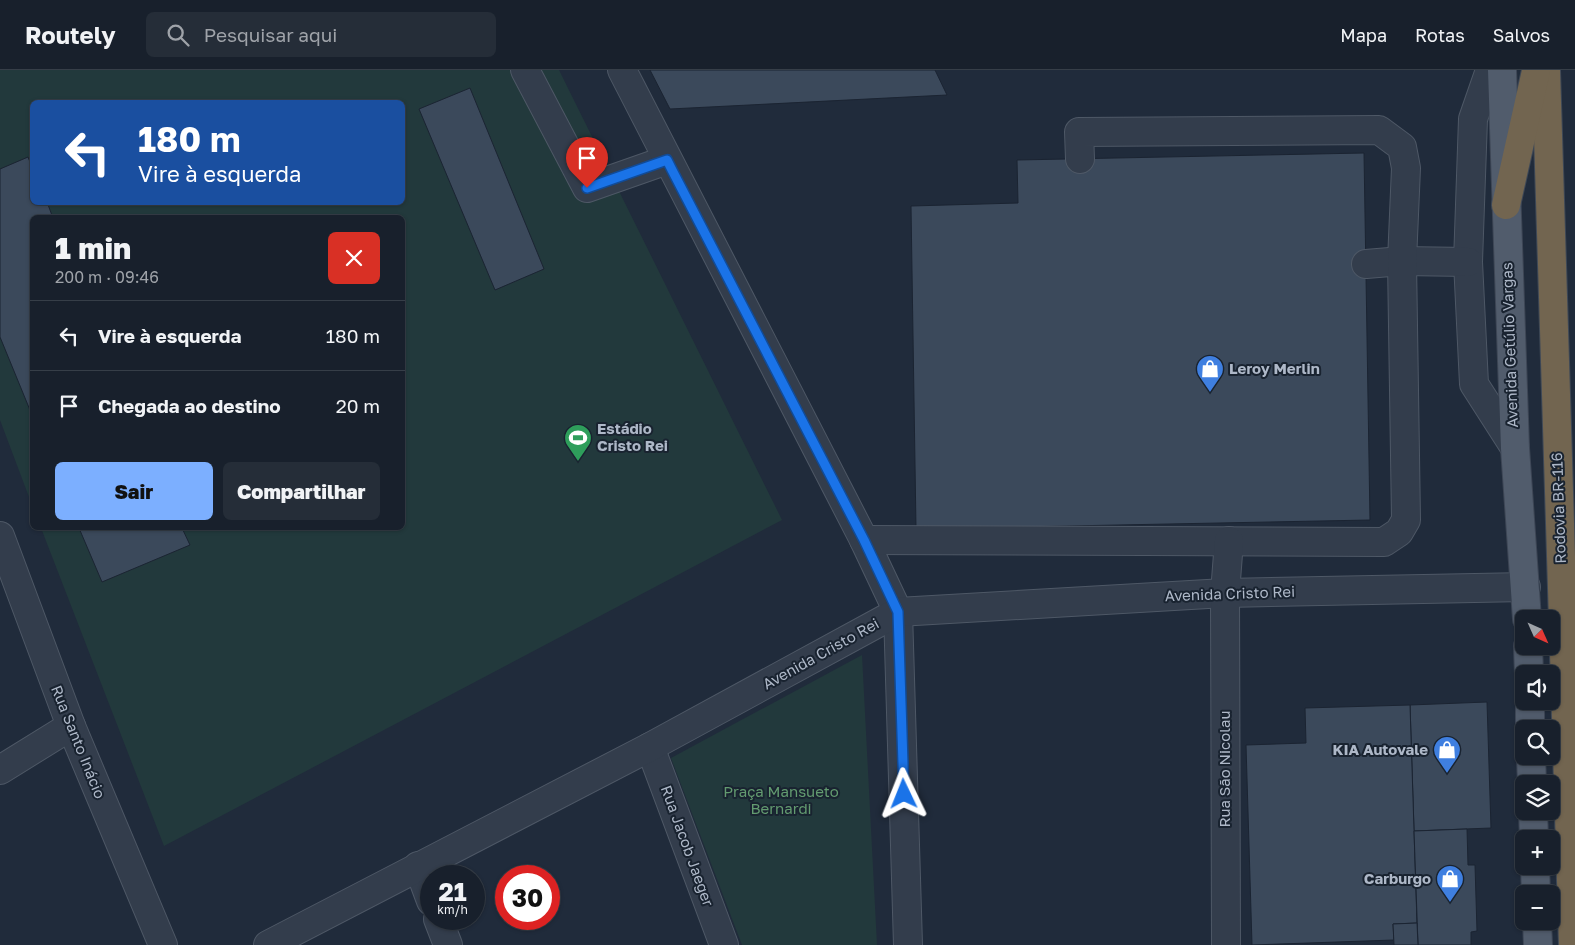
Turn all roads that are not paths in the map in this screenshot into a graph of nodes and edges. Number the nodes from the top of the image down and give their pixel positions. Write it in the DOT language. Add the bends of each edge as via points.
graph roads {
  1 [pos="525,70"];
  2 [pos="622,70"];
  3 [pos="1490,70"];
  4 [pos="1502,70"];
  5 [pos="1536,70"];
  6 [pos="1546,70"];
  7 [pos="1080,159"];
  8 [pos="667,160"];
  9 [pos="1506,205"];
  10 [pos="1402,261"];
  11 [pos="1468,262"];
  12 [pos="1366,264"];
  13 [pos="1515,448"];
  14 [pos="0,536"];
  15 [pos="864,540"];
  16 [pos="1229,541"];
  17 [pos="1526,587"];
  18 [pos="1225,593"];
  19 [pos="1527,610"];
  20 [pos="898,612"];
  21 [pos="71,726"];
  22 [pos="650,746"];
  23 [pos="0,770"];
  24 [pos="418,866"];
  25 [pos="420,871"];
  26 [pos="442,930"];
  27 [pos="1537,930"];
  28 [pos="163,945"];
  29 [pos="268,945"];
  30 [pos="448,945"];
  31 [pos="724,945"];
  32 [pos="908,945"];
  33 [pos="1226,945"];
  34 [pos="1538,945"];
  35 [pos="1573,945"];
  1 -- 8 [label="street" via="587,188"];
  2 -- 8 [label="street"];
  3 -- 11 [label="street" via="1473,119"];
  4 -- 9 [label="main road, Avenida Getúlio Vargas"];
  5 -- 9 [label="highway"];
  6 -- 35 [label="highway, Rodovia BR-116"];
  7 -- 10 [label="street" via="1079,132 1379,130 1402,147 1406,168"];
  8 -- 15 [label="street"];
  9 -- 13 [label="main road, Avenida Getúlio Vargas"];
  10 -- 11 [label="street"];
  10 -- 12 [label="street"];
  10 -- 16 [label="street" via="1406,520 1400,532 1384,542"];
  11 -- 13 [label="street" via="1474,384"];
  13 -- 17 [label="main road, Avenida Getúlio Vargas"];
  14 -- 21 [label="street, Rua Santo Inácio"];
  15 -- 16 [label="street"];
  15 -- 20 [label="street"];
  16 -- 18 [label="street, Rua São Nicolau"];
  17 -- 18 [label="street, Avenida Cristo Rei"];
  17 -- 19 [label="main road, Avenida Getúlio Vargas"];
  18 -- 20 [label="street, Avenida Cristo Rei"];
  18 -- 33 [label="street, Rua São Nicolau"];
  20 -- 22 [label="street, Avenida Cristo Rei"];
  20 -- 32 [label="street"];
  21 -- 23 [label="street"];
  21 -- 28 [label="street, Rua Santo Inácio"];
  22 -- 24 [label="street, Avenida Cristo Rei"];
  22 -- 31 [label="street, Rua Jacob Jaeger"];
  24 -- 25 [label="street"];
  24 -- 29 [label="street, Avenida Cristo Rei"];
  26 -- 30 [label="street"];
  27 -- 34 [label="main road"];
}
